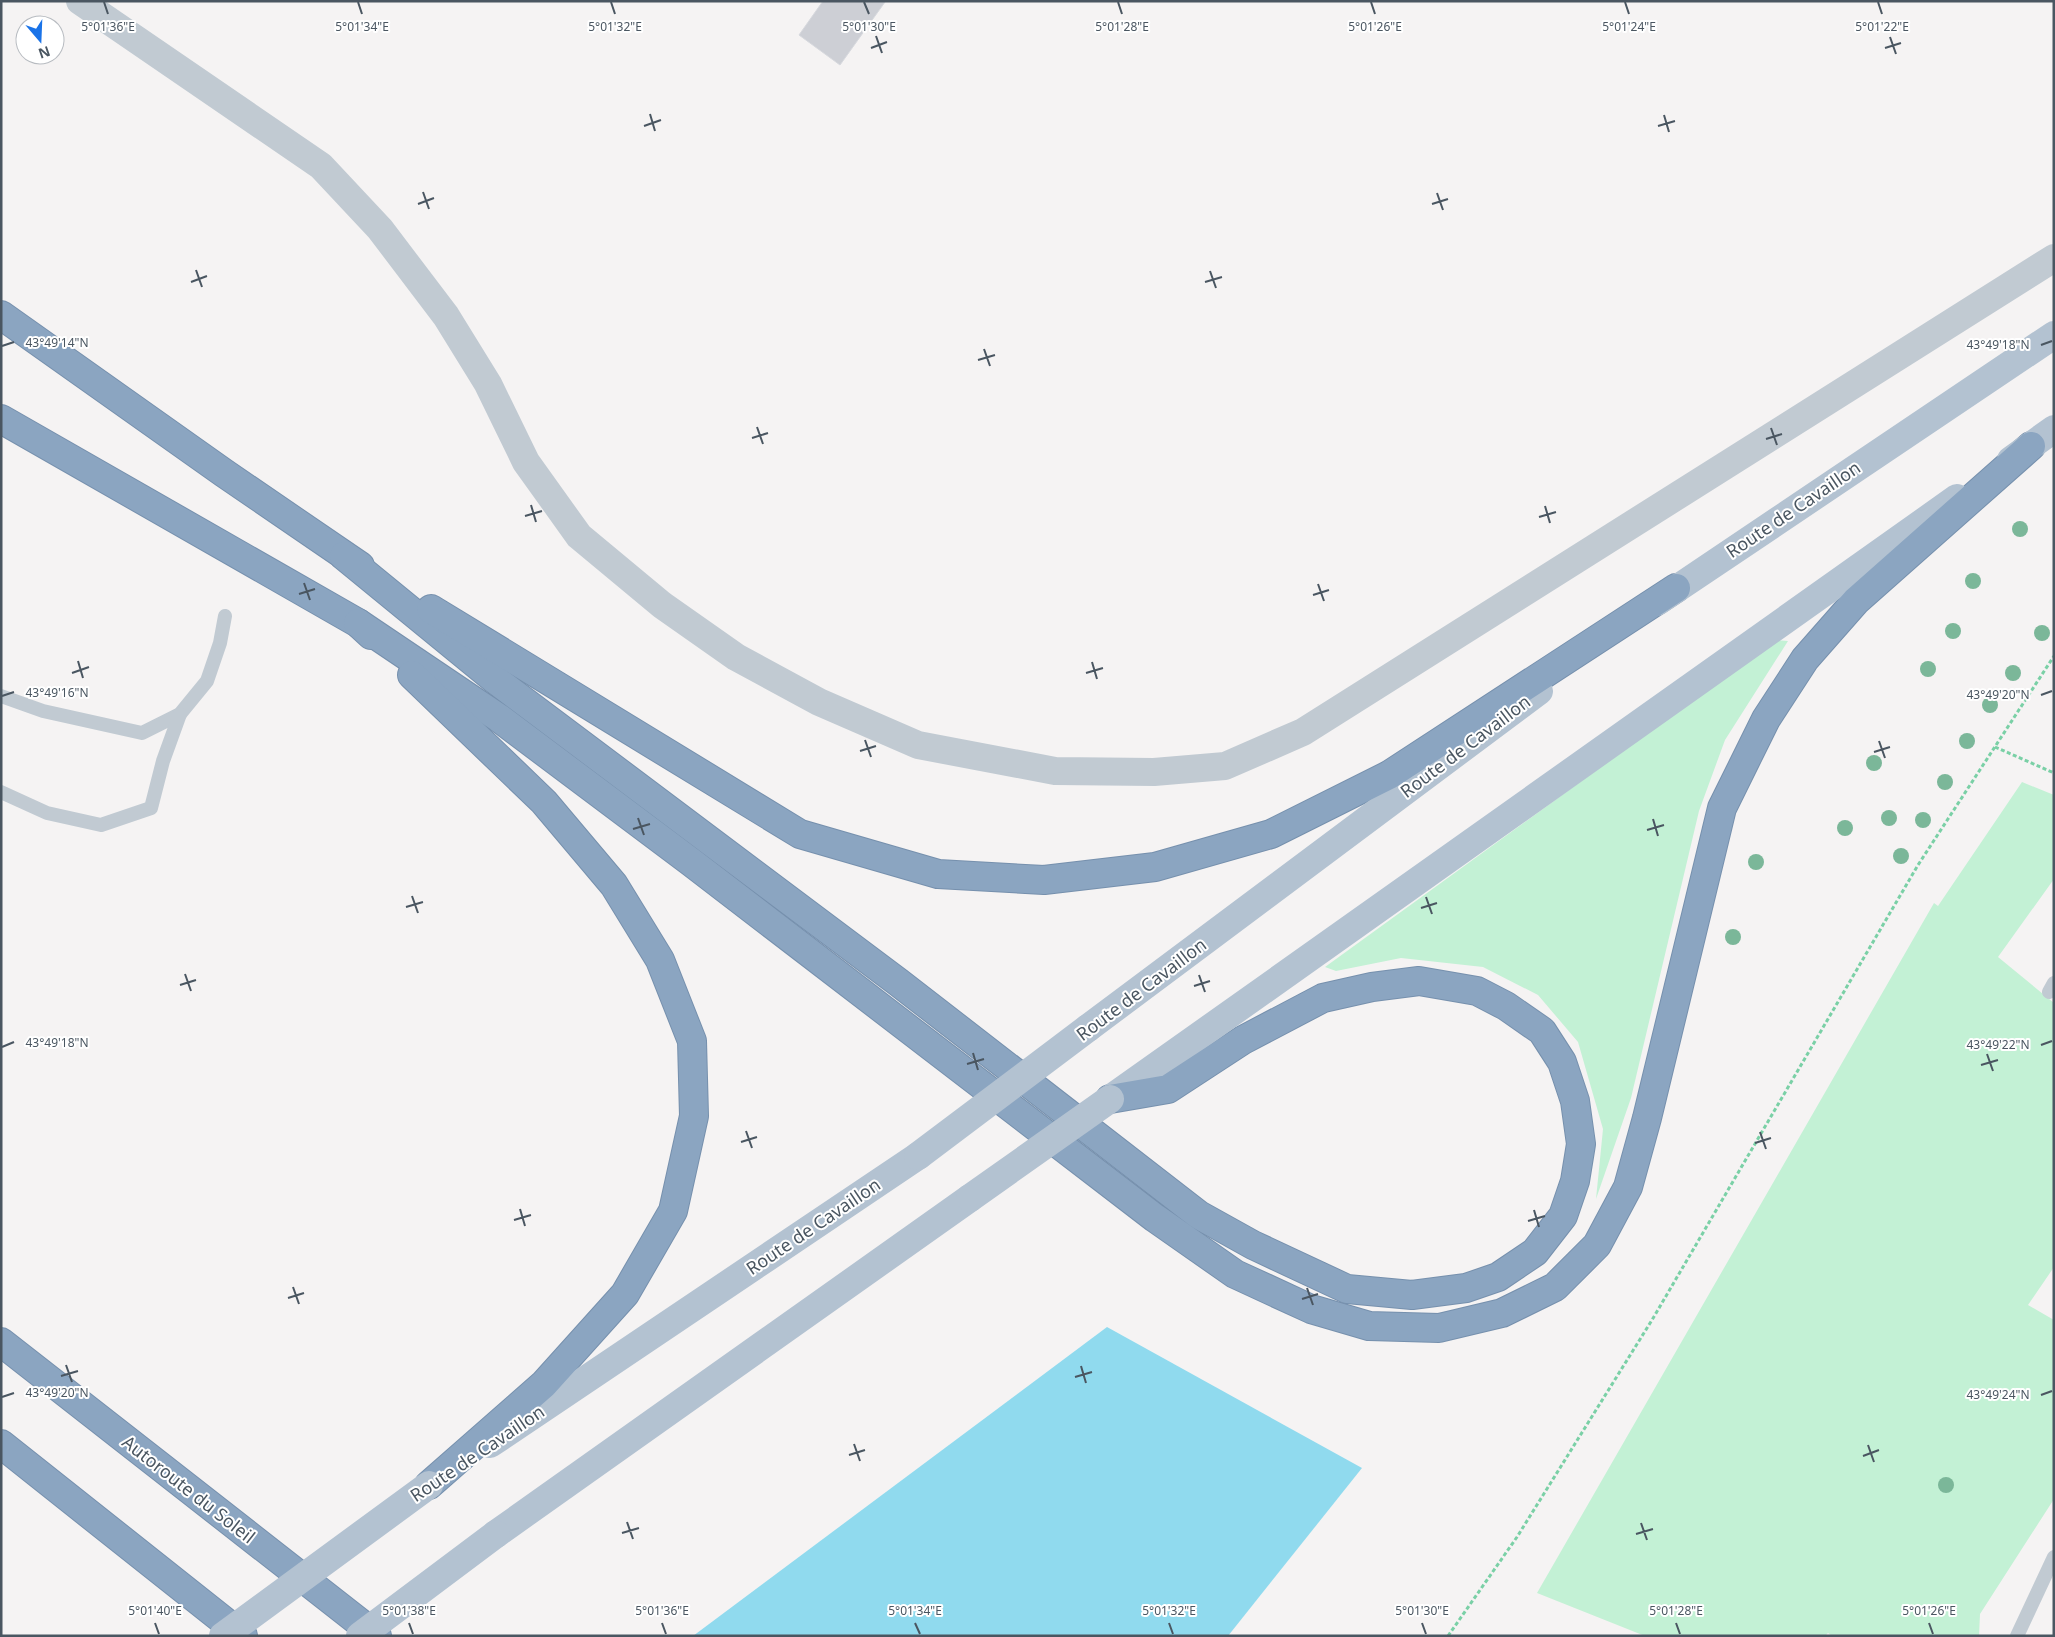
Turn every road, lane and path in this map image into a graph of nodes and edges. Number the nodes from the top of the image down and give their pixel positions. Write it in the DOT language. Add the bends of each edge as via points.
graph roads {
  1 [pos="80,1"];
  2 [pos="2054,258"];
  3 [pos="1,315"];
  4 [pos="2054,335"];
  5 [pos="1,419"];
  6 [pos="2054,429"];
  7 [pos="2031,446"];
  8 [pos="344,556"];
  9 [pos="1676,588"];
  10 [pos="225,616"];
  11 [pos="358,623"];
  12 [pos="2054,656"];
  13 [pos="1,696"];
  14 [pos="180,714"];
  15 [pos="1995,747"];
  16 [pos="2054,773"];
  17 [pos="1,792"];
  18 [pos="1110,1099"];
  19 [pos="1,1342"];
  20 [pos="1,1444"];
  21 [pos="429,1485"];
  22 [pos="2054,1557"];
  23 [pos="223,1636"];
  24 [pos="243,1636"];
  25 [pos="360,1636"];
  26 [pos="377,1636"];
  27 [pos="1448,1636"];
  28 [pos="2017,1636"];
  1 -- 2 [label="street" via="321,166 380,230 446,316 488,384 526,462 580,536 662,605 736,658 819,702 918,745 1055,771 1154,772 1225,766 1304,732"];
  3 -- 8 [label="highway"];
  4 -- 9 [label="main road, Route de Cavaillon"];
  5 -- 11 [label="highway"];
  6 -- 7 [label="main road"];
  7 -- 11 [label="highway" via="1856,601 1805,659 1766,719 1722,808 1628,1187 1597,1245 1555,1287 1502,1313 1439,1328 1369,1326 1311,1309 1235,1274 1155,1218 506,724"];
  7 -- 18 [label="main road"];
  8 -- 9 [label="highway" via="800,834 938,874 1044,880 1155,867 1271,834 1389,775"];
  8 -- 18 [label="highway" via="493,678 890,976 1199,1215 1253,1245 1348,1289 1412,1295 1466,1288 1498,1277 1535,1252 1563,1216 1576,1181 1580,1144 1575,1101 1562,1062 1542,1031 1477,991 1419,981 1323,998 1243,1040 1168,1089"];
  9 -- 21 [label="main road, Route de Cavaillon, bridge" via="918,1156"];
  10 -- 14 [label="lane" via="208,681"];
  11 -- 21 [label="highway" via="544,802 614,885 660,960 692,1041 694,1116 673,1211 625,1294 544,1384"];
  12 -- 15 [label="path"];
  13 -- 14 [label="lane" via="43,711 142,733"];
  14 -- 17 [label="lane" via="150,808 101,825 47,813"];
  15 -- 16 [label="path"];
  15 -- 27 [label="path" via="1918,865 1652,1320 1516,1537"];
  18 -- 25 [label="main road, bridge" via="496,1534"];
  19 -- 26 [label="highway, Autoroute du Soleil"];
  20 -- 24 [label="highway"];
  21 -- 23 [label="main road, Route de Cavaillon, bridge"];
  22 -- 28 [label="lane"];
}
